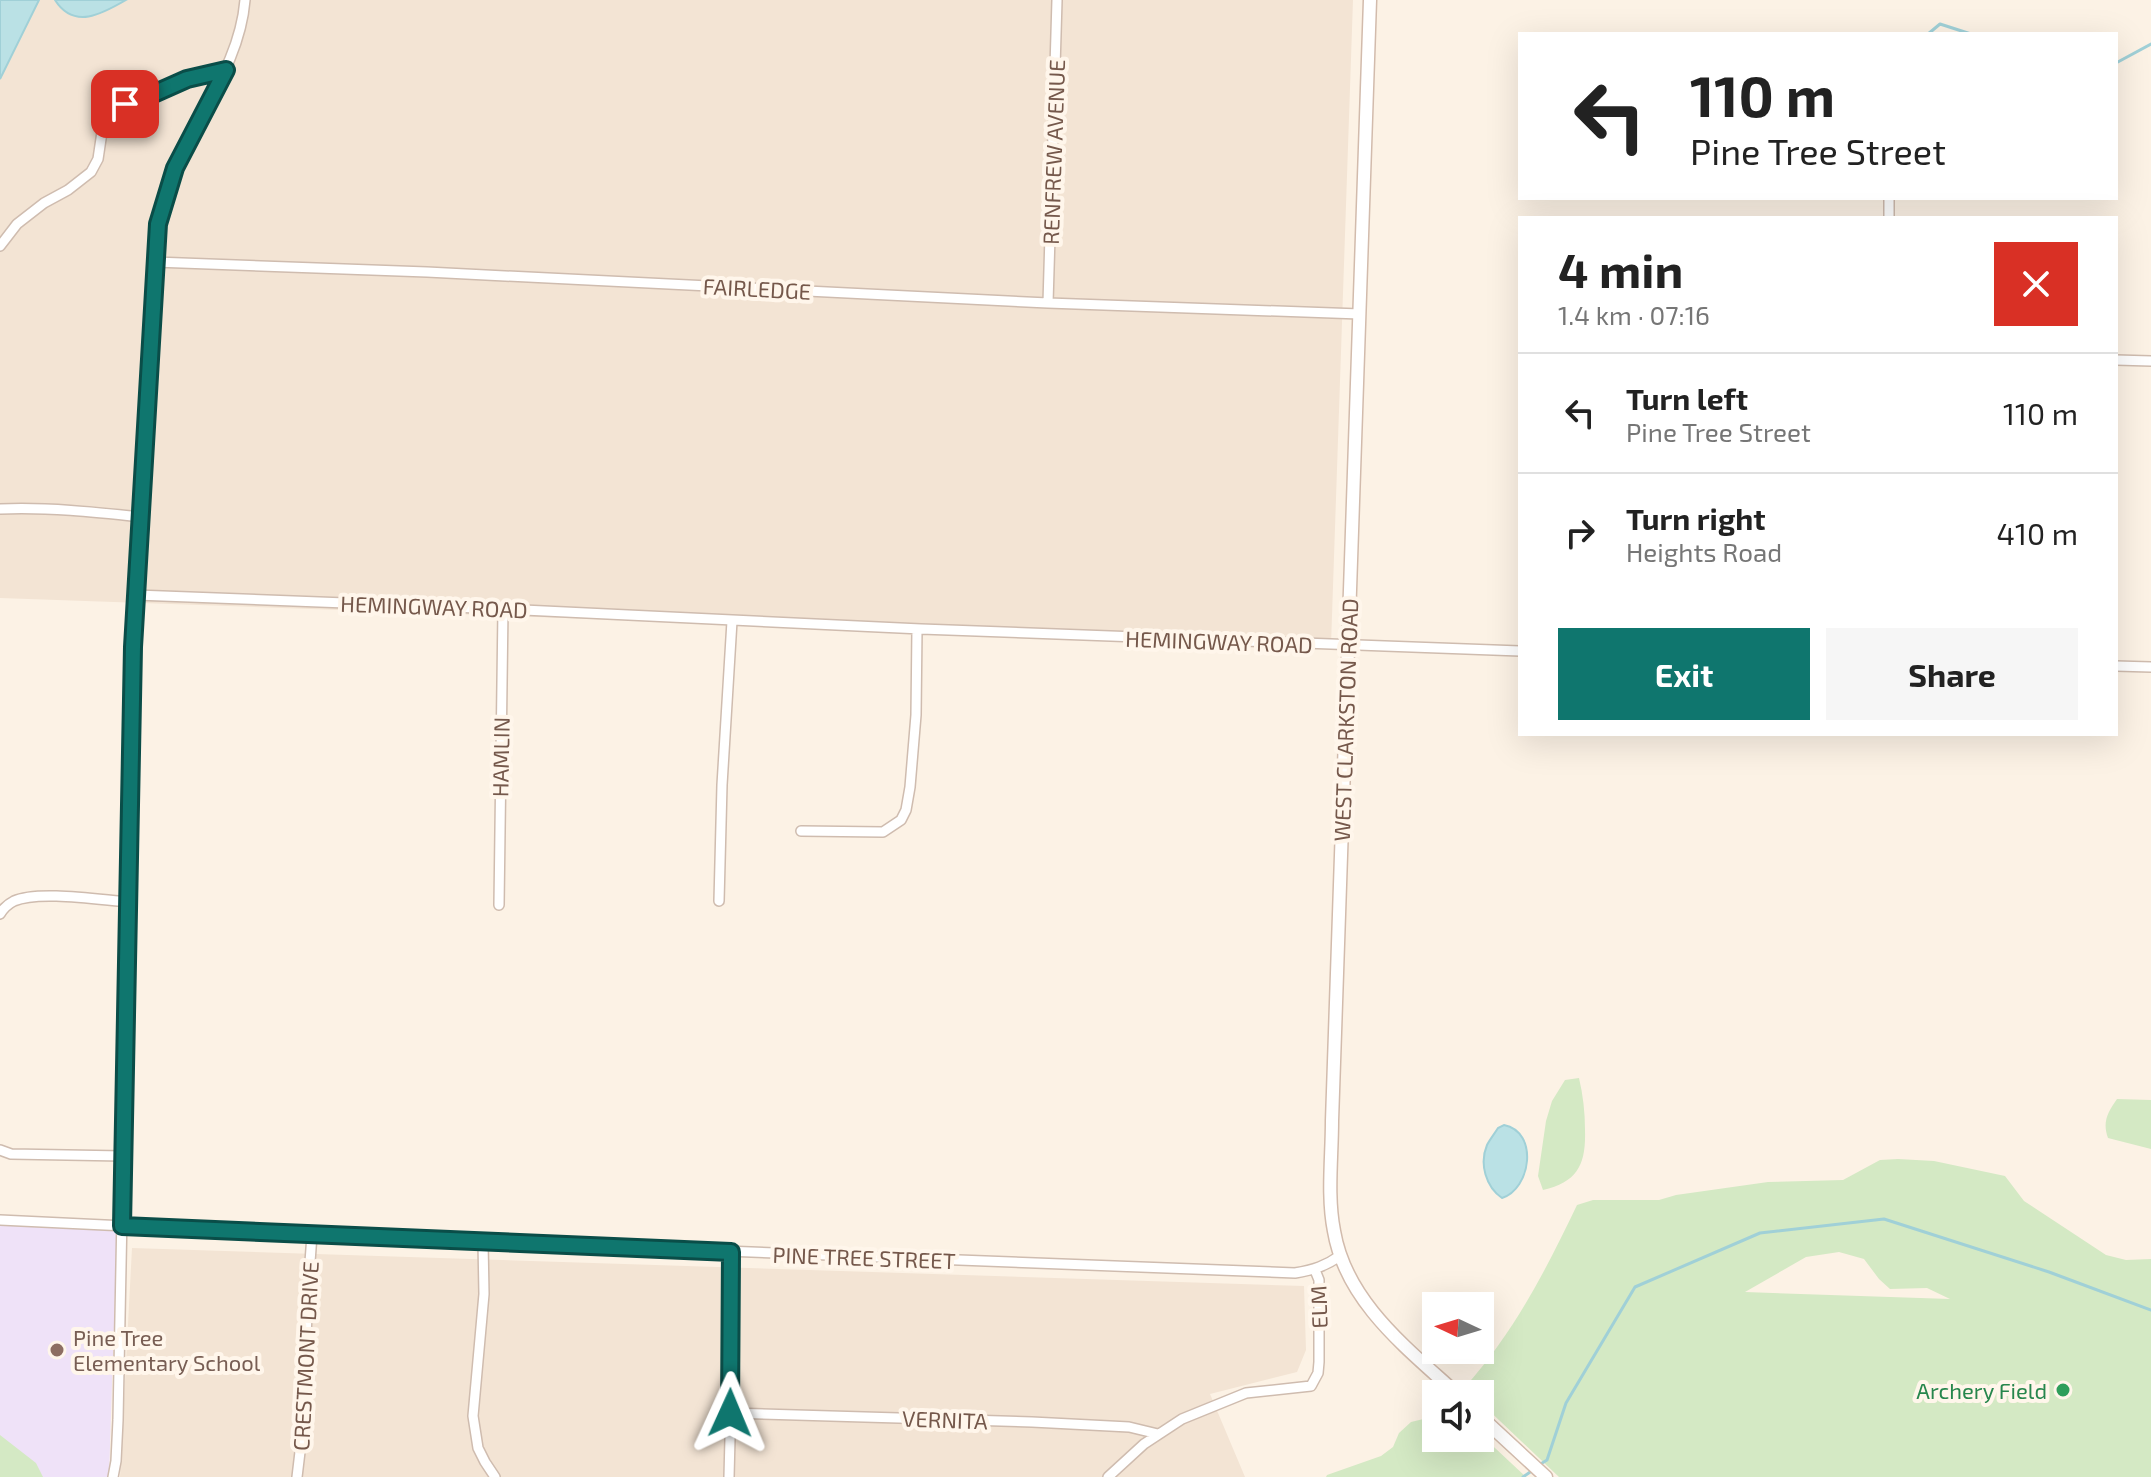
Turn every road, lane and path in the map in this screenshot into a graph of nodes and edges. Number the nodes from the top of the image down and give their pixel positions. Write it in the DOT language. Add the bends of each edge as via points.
graph roads {
  1 [pos="245,0"];
  2 [pos="1057,0"];
  3 [pos="1370,0"];
  4 [pos="226,70"];
  5 [pos="0,246"];
  6 [pos="155,262"];
  7 [pos="1048,303"];
  8 [pos="1360,314"];
  9 [pos="2118,360"];
  10 [pos="2151,361"];
  11 [pos="0,509"];
  12 [pos="141,517"];
  13 [pos="136,595"];
  14 [pos="503,609"];
  15 [pos="732,621"];
  16 [pos="917,629"];
  17 [pos="1348,646"];
  18 [pos="1518,651"];
  19 [pos="2118,666"];
  20 [pos="2151,667"];
  21 [pos="801,831"];
  22 [pos="719,901"];
  23 [pos="129,902"];
  24 [pos="499,905"];
  25 [pos="0,914"];
  26 [pos="0,1150"];
  27 [pos="123,1156"];
  28 [pos="0,1220"];
  29 [pos="122,1226"];
  30 [pos="312,1235"];
  31 [pos="483,1242"];
  32 [pos="731,1252"];
  33 [pos="1341,1255"];
  34 [pos="1315,1270"];
  35 [pos="1442,1380"];
  36 [pos="730,1413"];
  37 [pos="1494,1429"];
  38 [pos="1158,1434"];
  39 [pos="113,1477"];
  40 [pos="297,1477"];
  41 [pos="495,1477"];
  42 [pos="729,1477"];
  43 [pos="1108,1477"];
  44 [pos="1546,1477"];
  1 -- 4 [label="street"];
  2 -- 7 [label="street, RENFREW AVENUE"];
  3 -- 8 [label="main road, WEST CLARKSTON ROAD"];
  4 -- 5 [label="street" via="187,79 110,115 91,172 17,224"];
  4 -- 6 [label="street" via="175,168 158,224"];
  6 -- 7 [label="street, FAIRLEDGE"];
  6 -- 12 [label="street"];
  7 -- 8 [label="street, FAIRLEDGE"];
  8 -- 17 [label="main road, WEST CLARKSTON ROAD"];
  9 -- 10 [label="street"];
  11 -- 12 [label="street"];
  12 -- 13 [label="street"];
  13 -- 14 [label="street, HEMINGWAY ROAD"];
  13 -- 23 [label="street"];
  14 -- 15 [label="street, HEMINGWAY ROAD"];
  14 -- 24 [label="street, HAMLIN"];
  15 -- 16 [label="street, HEMINGWAY ROAD"];
  15 -- 22 [label="street"];
  16 -- 17 [label="street, HEMINGWAY ROAD"];
  16 -- 21 [label="street" via="910,787 901,820 883,832"];
  17 -- 18 [label="street, HEMINGWAY ROAD"];
  17 -- 33 [label="main road, WEST CLARKSTON ROAD" via="1331,1187 1333,1231"];
  19 -- 20 [label="street"];
  23 -- 25 [label="street" via="31,897 14,901"];
  23 -- 27 [label="street"];
  26 -- 27 [label="street"];
  27 -- 29 [label="street"];
  28 -- 29 [label="street, PINE TREE STREET"];
  29 -- 30 [label="street, PINE TREE STREET"];
  29 -- 39 [label="street"];
  30 -- 31 [label="street, PINE TREE STREET"];
  30 -- 40 [label="street, CRESTMONT DRIVE"];
  31 -- 32 [label="street, PINE TREE STREET"];
  31 -- 41 [label="street" via="473,1416 478,1448"];
  32 -- 34 [label="street, PINE TREE STREET"];
  32 -- 36 [label="street"];
  33 -- 34 [label="street, PINE TREE STREET"];
  33 -- 35 [label="main road, WEST CLARKSTON ROAD" via="1345,1271 1375,1315"];
  34 -- 38 [label="street, ELM" via="1319,1345 1318,1373 1311,1386 1246,1393"];
  36 -- 38 [label="street, VERNITA" via="1032,1422 1129,1427"];
  36 -- 42 [label="street"];
  37 -- 44 [label="main road"];
  38 -- 43 [label="street"];
}
